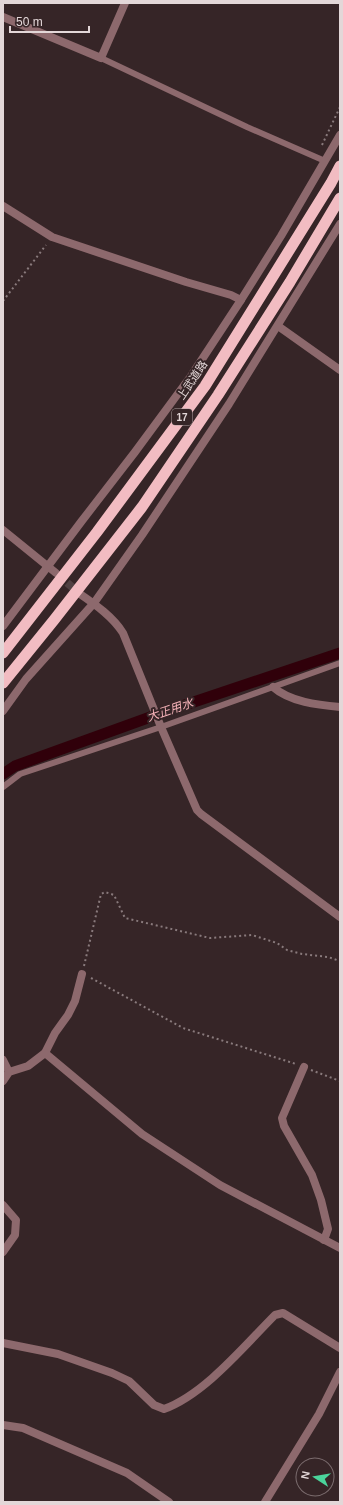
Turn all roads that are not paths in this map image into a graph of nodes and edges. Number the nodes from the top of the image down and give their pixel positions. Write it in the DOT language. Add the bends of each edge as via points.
graph roads {
  1 [pos="125,3"];
  2 [pos="3,17"];
  3 [pos="101,58"];
  4 [pos="340,135"];
  5 [pos="321,159"];
  6 [pos="340,166"];
  7 [pos="340,198"];
  8 [pos="3,206"];
  9 [pos="340,224"];
  10 [pos="241,300"];
  11 [pos="278,326"];
  12 [pos="340,370"];
  13 [pos="3,530"];
  14 [pos="48,566"];
  15 [pos="56,573"];
  16 [pos="80,594"];
  17 [pos="94,603"];
  18 [pos="3,626"];
  19 [pos="3,653"];
  20 [pos="340,663"];
  21 [pos="3,683"];
  22 [pos="273,687"];
  23 [pos="340,707"];
  24 [pos="3,710"];
  25 [pos="160,725"];
  26 [pos="3,787"];
  27 [pos="340,917"];
  28 [pos="82,974"];
  29 [pos="46,1052"];
  30 [pos="3,1060"];
  31 [pos="304,1067"];
  32 [pos="9,1072"];
  33 [pos="3,1081"];
  34 [pos="3,1205"];
  35 [pos="324,1240"];
  36 [pos="340,1248"];
  37 [pos="3,1252"];
  38 [pos="3,1344"];
  39 [pos="340,1348"];
  40 [pos="340,1372"];
  41 [pos="3,1425"];
  42 [pos="169,1502"];
  43 [pos="265,1502"];
  1 -- 3 [label="street"];
  2 -- 3 [label="street"];
  3 -- 5 [label="lane"];
  4 -- 5 [label="street"];
  5 -- 10 [label="street" via="281,236"];
  6 -- 19 [label="highway, 上武道路 / 17" via="205,386"];
  7 -- 21 [label="highway, 17" via="222,389 142,507"];
  8 -- 10 [label="street" via="52,237"];
  9 -- 11 [label="street"];
  10 -- 14 [label="street" via="191,376"];
  11 -- 12 [label="street"];
  11 -- 17 [label="street" via="230,404"];
  13 -- 14 [label="street"];
  14 -- 15 [label="street"];
  14 -- 18 [label="street"];
  16 -- 17 [label="street"];
  17 -- 24 [label="street" via="26,679"];
  17 -- 25 [label="street" via="118,624 124,633"];
  20 -- 22 [label="lane"];
  22 -- 23 [label="street" via="281,694 318,705"];
  22 -- 25 [label="lane"];
  25 -- 26 [label="lane" via="20,774"];
  25 -- 27 [label="street" via="195,806 201,814"];
  28 -- 29 [label="street" via="75,1001"];
  29 -- 32 [label="street" via="28,1066"];
  29 -- 35 [label="street" via="142,1134 220,1185"];
  30 -- 32 [label="street"];
  31 -- 35 [label="street" via="282,1118 312,1175 321,1200 328,1229"];
  32 -- 33 [label="street"];
  34 -- 37 [label="street" via="16,1220 15,1235"];
  35 -- 36 [label="street"];
  38 -- 39 [label="street" via="58,1354 112,1373 130,1381 154,1405 164,1409 176,1405 207,1383 275,1315 283,1313"];
  40 -- 43 [label="street" via="319,1414"];
  41 -- 42 [label="street" via="23,1428 127,1473"];
}
